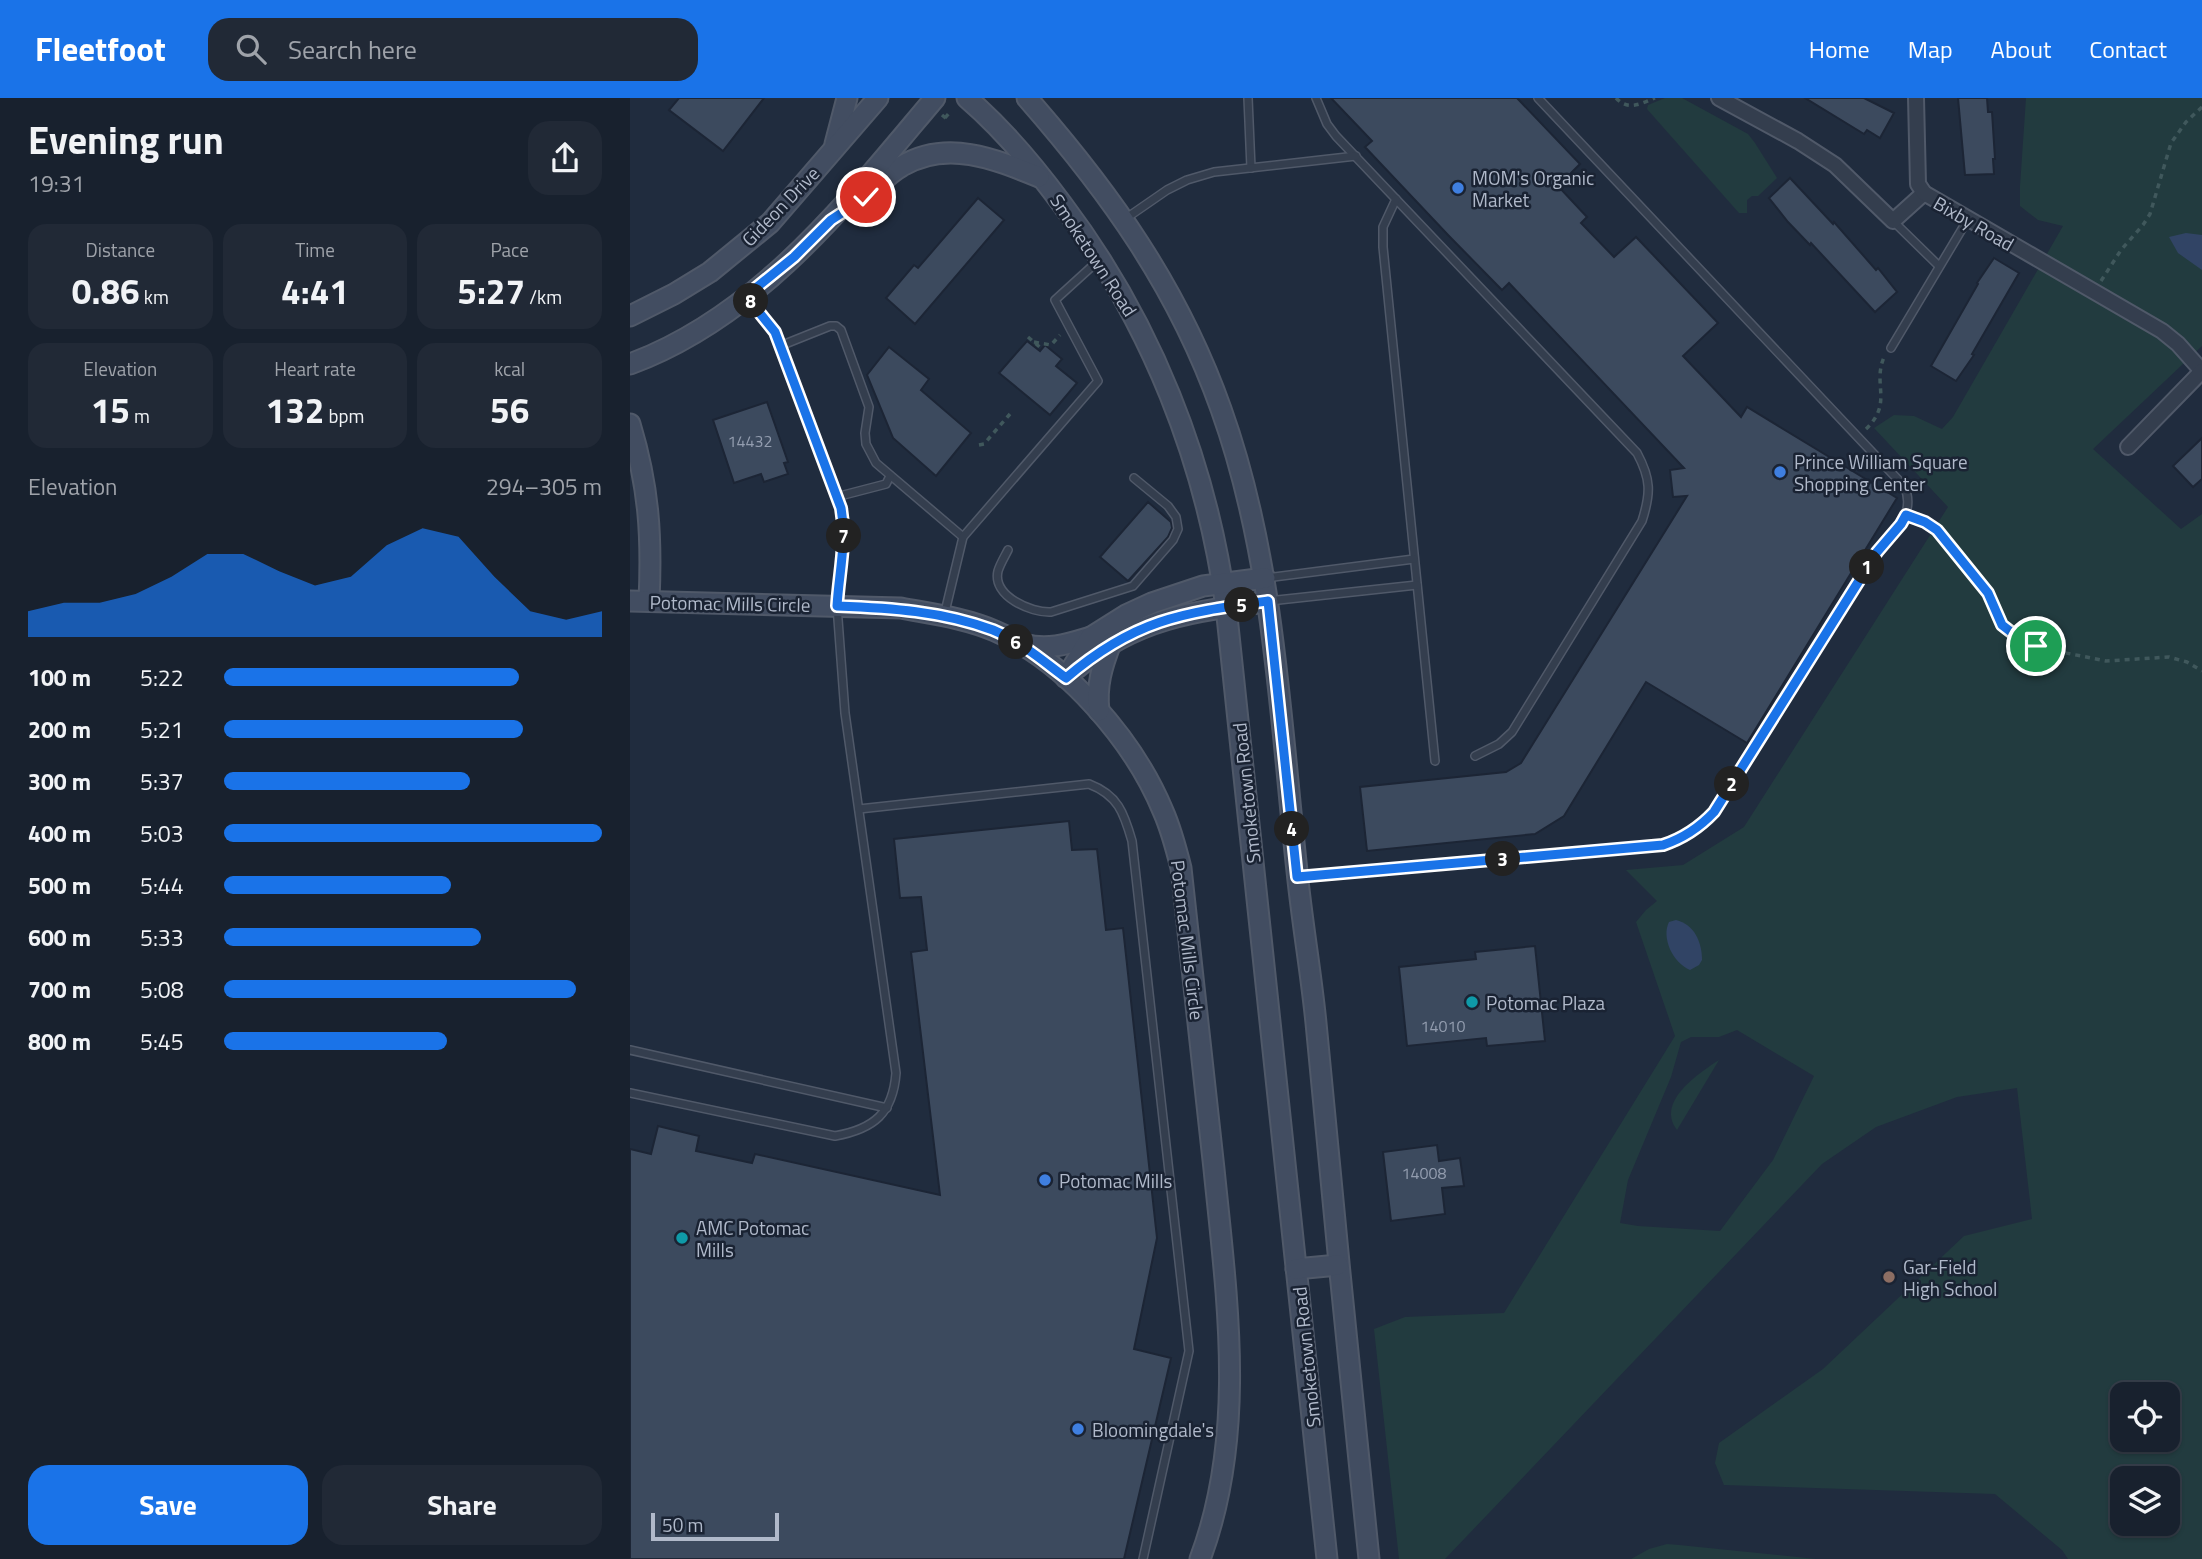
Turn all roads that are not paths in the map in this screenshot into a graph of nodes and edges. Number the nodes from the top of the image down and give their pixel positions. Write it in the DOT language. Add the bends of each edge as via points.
graph roads {
  1 [pos="847,98"];
  2 [pos="878,98"];
  3 [pos="967,98"];
  4 [pos="1027,98"];
  5 [pos="1043,98"];
  6 [pos="1248,98"];
  7 [pos="1316,98"];
  8 [pos="1538,98"];
  9 [pos="1719,98"];
  10 [pos="1916,98"];
  11 [pos="942,113"];
  12 [pos="1051,125"];
  13 [pos="834,149"];
  14 [pos="1356,156"];
  15 [pos="1251,167"];
  16 [pos="1043,178"];
  17 [pos="1924,193"];
  18 [pos="1396,199"];
  19 [pos="1125,219"];
  20 [pos="1968,219"];
  21 [pos="831,220"];
  22 [pos="1893,221"];
  23 [pos="1100,259"];
  24 [pos="1939,266"];
  25 [pos="746,296"];
  26 [pos="630,316"];
  27 [pos="780,346"];
  28 [pos="1891,348"];
  29 [pos="630,364"];
  30 [pos="2202,371"];
  31 [pos="630,424"];
  32 [pos="2128,447"];
  33 [pos="890,476"];
  34 [pos="1134,478"];
  35 [pos="836,497"];
  36 [pos="963,537"];
  37 [pos="1008,550"];
  38 [pos="1414,559"];
  39 [pos="1265,578"];
  40 [pos="1223,584"];
  41 [pos="1417,585"];
  42 [pos="639,601"];
  43 [pos="1268,601"];
  44 [pos="837,606"];
  45 [pos="1226,607"];
  46 [pos="944,616"];
  47 [pos="1091,637"];
  48 [pos="1013,641"];
  49 [pos="1111,643"];
  50 [pos="1066,678"];
  51 [pos="1099,711"];
  52 [pos="1475,756"];
  53 [pos="1435,761"];
  54 [pos="859,809"];
  55 [pos="1297,877"];
  56 [pos="630,1050"];
  57 [pos="630,1093"];
  58 [pos="887,1108"];
  59 [pos="1338,1265"];
  60 [pos="1296,1269"];
  61 [pos="1143,1559"];
  62 [pos="1200,1559"];
  63 [pos="1328,1559"];
  64 [pos="1369,1559"];
  1 -- 13 [label="main road"];
  2 -- 13 [label="main road, Gideon Drive"];
  3 -- 16 [label="main road, Smoketown Road"];
  4 -- 12 [label="main road"];
  5 -- 12 [label="main road"];
  6 -- 15 [label="lane"];
  7 -- 14 [label="lane" via="1327,124"];
  8 -- 55 [label="lane" via="1904,486 1909,504 1906,515 1877,552 1714,812 1679,840"];
  9 -- 22 [label="street" via="1835,165"];
  10 -- 17 [label="street" via="1918,184"];
  11 -- 21 [label="main road"];
  12 -- 19 [label="main road"];
  13 -- 26 [label="main road, Gideon Drive" via="770,223 742,247 710,272"];
  14 -- 15 [label="lane"];
  14 -- 18 [label="lane"];
  15 -- 19 [label="lane" via="1187,180"];
  16 -- 21 [label="main road" via="989,157 939,152 901,166"];
  16 -- 23 [label="main road, Smoketown Road"];
  17 -- 20 [label="street, Bixby Road"];
  17 -- 22 [label="street, Bixby Road"];
  18 -- 38 [label="lane" via="1383,227 1382,247"];
  18 -- 52 [label="lane" via="1637,453 1648,483 1643,521 1512,732"];
  19 -- 39 [label="main road" via="1171,294 1221,407 1250,501"];
  20 -- 24 [label="lane"];
  20 -- 30 [label="street, Bixby Road" via="2162,331"];
  21 -- 25 [label="main road"];
  22 -- 24 [label="lane"];
  23 -- 36 [label="lane" via="1055,300 1098,381"];
  23 -- 40 [label="main road, Smoketown Road" via="1142,332 1185,431"];
  24 -- 28 [label="lane"];
  25 -- 27 [label="lane" via="775,332"];
  25 -- 29 [label="main road" via="674,344"];
  27 -- 33 [label="lane" via="830,326 841,330 869,407 866,444"];
  27 -- 35 [label="lane"];
  30 -- 32 [label="street"];
  31 -- 42 [label="main road" via="649,514 651,550"];
  33 -- 35 [label="lane" via="886,484"];
  33 -- 36 [label="lane"];
  34 -- 37 [label="lane" via="1168,506 1178,529 1133,586 1039,612 1016,602 1001,588 998,571"];
  35 -- 44 [label="lane" via="845,526"];
  36 -- 46 [label="lane"];
  38 -- 39 [label="lane"];
  38 -- 41 [label="lane"];
  39 -- 40 [label="main road"];
  39 -- 43 [label="main road"];
  40 -- 45 [label="main road, Smoketown Road"];
  40 -- 47 [label="main road" via="1152,603"];
  41 -- 43 [label="lane"];
  41 -- 53 [label="lane"];
  42 -- 44 [label="main road, Potomac Mills Circle"];
  43 -- 45 [label="main road"];
  43 -- 55 [label="main road"];
  44 -- 46 [label="main road, Potomac Mills Circle" via="901,608"];
  44 -- 54 [label="lane" via="845,713"];
  45 -- 49 [label="main road" via="1166,619"];
  45 -- 60 [label="main road, Smoketown Road"];
  46 -- 48 [label="main road, Potomac Mills Circle"];
  47 -- 48 [label="main road" via="1048,647"];
  47 -- 50 [label="main road"];
  48 -- 50 [label="main road, Potomac Mills Circle"];
  49 -- 50 [label="main road"];
  49 -- 51 [label="main road" via="1098,688"];
  50 -- 51 [label="main road, Potomac Mills Circle"];
  51 -- 62 [label="main road, Potomac Mills Circle" via="1148,780 1163,810 1182,881 1230,1359 1226,1449 1216,1507"];
  54 -- 58 [label="lane" via="896,1073 895,1091"];
  54 -- 61 [label="lane" via="1089,784 1113,797 1126,819 1189,1351"];
  55 -- 59 [label="main road" via="1316,1020"];
  56 -- 58 [label="lane"];
  57 -- 58 [label="lane" via="835,1136 867,1126"];
  59 -- 60 [label="main road"];
  59 -- 64 [label="main road"];
  60 -- 63 [label="main road, Smoketown Road"];
}
